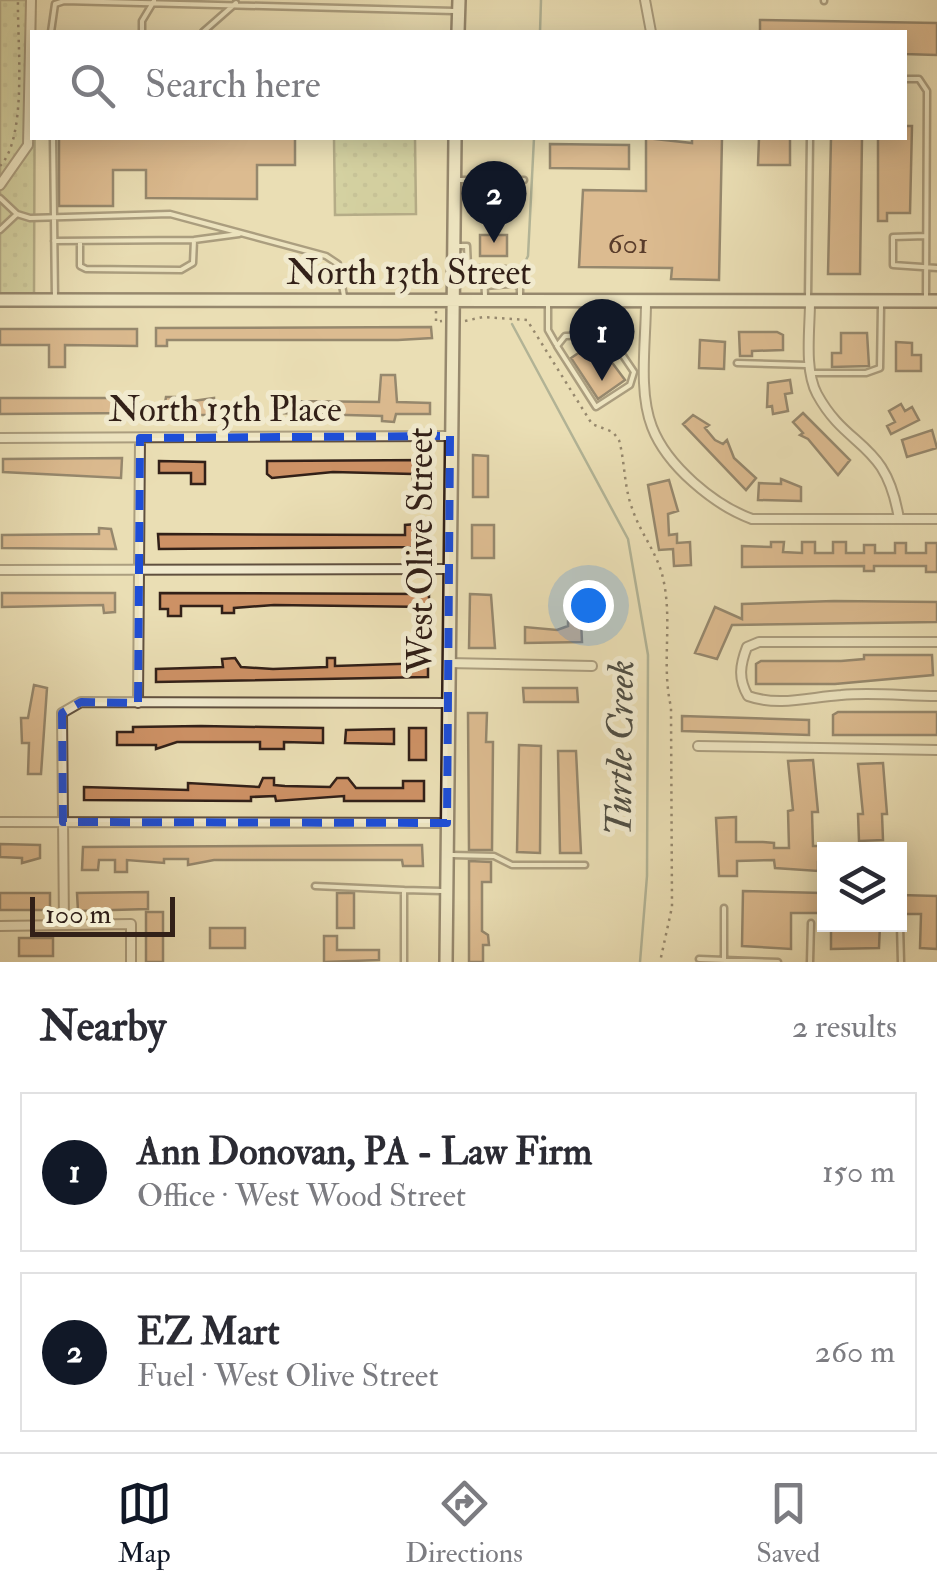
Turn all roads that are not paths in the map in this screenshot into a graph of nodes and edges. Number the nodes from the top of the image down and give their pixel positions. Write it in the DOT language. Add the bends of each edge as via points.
graph roads {
  1 [pos="31,0"];
  2 [pos="645,0"];
  3 [pos="154,1"];
  4 [pos="236,2"];
  5 [pos="458,6"];
  6 [pos="30,30"];
  7 [pos="51,30"];
  8 [pos="142,30"];
  9 [pos="206,30"];
  10 [pos="651,30"];
  11 [pos="30,48"];
  12 [pos="907,79"];
  13 [pos="53,140"];
  14 [pos="455,140"];
  15 [pos="810,140"];
  16 [pos="454,180"];
  17 [pos="524,180"];
  18 [pos="0,184"];
  19 [pos="0,198"];
  20 [pos="17,214"];
  21 [pos="54,219"];
  22 [pos="926,223"];
  23 [pos="937,223"];
  24 [pos="0,230"];
  25 [pos="243,234"];
  26 [pos="926,236"];
  27 [pos="80,240"];
  28 [pos="194,240"];
  29 [pos="54,241"];
  30 [pos="453,246"];
  31 [pos="926,268"];
  32 [pos="937,268"];
  33 [pos="484,269"];
  34 [pos="511,282"];
  35 [pos="485,286"];
  36 [pos="0,300"];
  37 [pos="55,300"];
  38 [pos="344,300"];
  39 [pos="452,301"];
  40 [pos="485,301"];
  41 [pos="520,301"];
  42 [pos="881,301"];
  43 [pos="932,301"];
  44 [pos="548,302"];
  45 [pos="809,302"];
  46 [pos="646,303"];
  47 [pos="557,346"];
  48 [pos="737,363"];
  49 [pos="811,369"];
  50 [pos="634,372"];
  51 [pos="646,372"];
  52 [pos="450,436"];
  53 [pos="0,438"];
  54 [pos="140,438"];
  55 [pos="899,520"];
  56 [pos="937,520"];
  57 [pos="449,568"];
  58 [pos="0,570"];
  59 [pos="139,570"];
  60 [pos="937,642"];
  61 [pos="448,663"];
  62 [pos="592,666"];
  63 [pos="937,696"];
  64 [pos="138,703"];
  65 [pos="448,703"];
  66 [pos="698,746"];
  67 [pos="937,750"];
  68 [pos="0,822"];
  69 [pos="63,822"];
  70 [pos="448,822"];
  71 [pos="447,855"];
  72 [pos="585,865"];
  73 [pos="314,886"];
  74 [pos="404,890"];
  75 [pos="447,891"];
  76 [pos="724,908"];
  77 [pos="811,923"];
  78 [pos="64,925"];
  79 [pos="0,926"];
  80 [pos="900,932"];
  81 [pos="699,960"];
  82 [pos="724,960"];
  83 [pos="131,962"];
  84 [pos="404,962"];
  85 [pos="446,962"];
  86 [pos="778,962"];
  87 [pos="810,962"];
  88 [pos="901,962"];
  1 -- 6 [label="street"];
  2 -- 10 [label="street"];
  3 -- 4 [label="lane"];
  3 -- 7 [label="lane" via="64,1 55,4"];
  3 -- 8 [label="lane"];
  4 -- 5 [label="lane"];
  4 -- 9 [label="lane"];
  11 -- 18 [label="street" via="28,145"];
  12 -- 22 [label="lane" via="919,79 927,91"];
  13 -- 21 [label="lane"];
  14 -- 16 [label="main road, West Olive Street"];
  15 -- 45 [label="lane"];
  16 -- 17 [label="lane"];
  16 -- 30 [label="main road, West Olive Street"];
  19 -- 20 [label="lane"];
  20 -- 21 [label="lane"];
  20 -- 24 [label="lane"];
  21 -- 25 [label="lane" via="170,214"];
  21 -- 29 [label="lane"];
  22 -- 23 [label="lane"];
  22 -- 26 [label="lane"];
  25 -- 28 [label="lane"];
  25 -- 38 [label="lane" via="326,256 338,264"];
  26 -- 31 [label="lane"];
  26 -- 31 [label="lane" via="896,235 892,266"];
  27 -- 28 [label="lane"];
  27 -- 28 [label="lane" via="80,266 86,269 181,270 194,263"];
  27 -- 29 [label="lane"];
  29 -- 37 [label="lane"];
  30 -- 33 [label="lane" via="467,246 468,268"];
  30 -- 39 [label="main road, West Olive Street"];
  31 -- 32 [label="lane"];
  31 -- 43 [label="lane"];
  33 -- 34 [label="lane" via="506,269"];
  33 -- 35 [label="lane"];
  34 -- 35 [label="lane"];
  34 -- 41 [label="lane" via="520,287"];
  35 -- 40 [label="lane"];
  36 -- 37 [label="main road, North 13th Street"];
  37 -- 38 [label="main road, North 13th Street"];
  38 -- 39 [label="main road, North 13th Street"];
  39 -- 40 [label="main road, North 13th Street"];
  39 -- 52 [label="main road, West Olive Street"];
  40 -- 41 [label="main road, North 13th Street"];
  41 -- 44 [label="main road, North 13th Street"];
  42 -- 43 [label="main road, North 13th Street"];
  42 -- 45 [label="main road, North 13th Street"];
  42 -- 49 [label="lane" via="880,368"];
  44 -- 46 [label="main road, North 13th Street"];
  44 -- 47 [label="lane" via="548,330"];
  45 -- 46 [label="main road, North 13th Street"];
  45 -- 49 [label="street"];
  46 -- 51 [label="street"];
  47 -- 50 [label="lane" via="566,336 609,335"];
  47 -- 50 [label="lane" via="596,408 630,384"];
  48 -- 49 [label="lane"];
  49 -- 55 [label="street" via="830,411 884,466"];
  50 -- 51 [label="lane"];
  51 -- 55 [label="street" via="647,408 660,440 729,511 752,519"];
  52 -- 54 [label="street, North 13th Place"];
  52 -- 57 [label="main road, West Olive Street"];
  53 -- 54 [label="street, North 13th Place"];
  54 -- 59 [label="street"];
  55 -- 56 [label="street"];
  57 -- 59 [label="street"];
  57 -- 61 [label="main road, West Olive Street"];
  58 -- 59 [label="street"];
  59 -- 64 [label="street"];
  60 -- 63 [label="street" via="759,642 747,647 741,664 741,685 762,701"];
  61 -- 62 [label="street"];
  61 -- 65 [label="main road, West Olive Street"];
  64 -- 65 [label="street"];
  64 -- 69 [label="street" via="69,706 62,713"];
  65 -- 70 [label="main road, West Olive Street"];
  66 -- 67 [label="street"];
  68 -- 69 [label="street"];
  69 -- 70 [label="street"];
  69 -- 78 [label="street"];
  70 -- 71 [label="main road, West Olive Street"];
  71 -- 72 [label="lane" via="494,856 512,865"];
  71 -- 75 [label="main road, West Olive Street"];
  73 -- 74 [label="lane"];
  74 -- 75 [label="lane"];
  74 -- 84 [label="lane"];
  75 -- 85 [label="main road, West Olive Street"];
  76 -- 82 [label="lane"];
  77 -- 87 [label="lane"];
  78 -- 79 [label="street"];
  78 -- 83 [label="street" via="131,924"];
  80 -- 88 [label="lane"];
  81 -- 82 [label="lane"];
  82 -- 86 [label="lane"];
}
